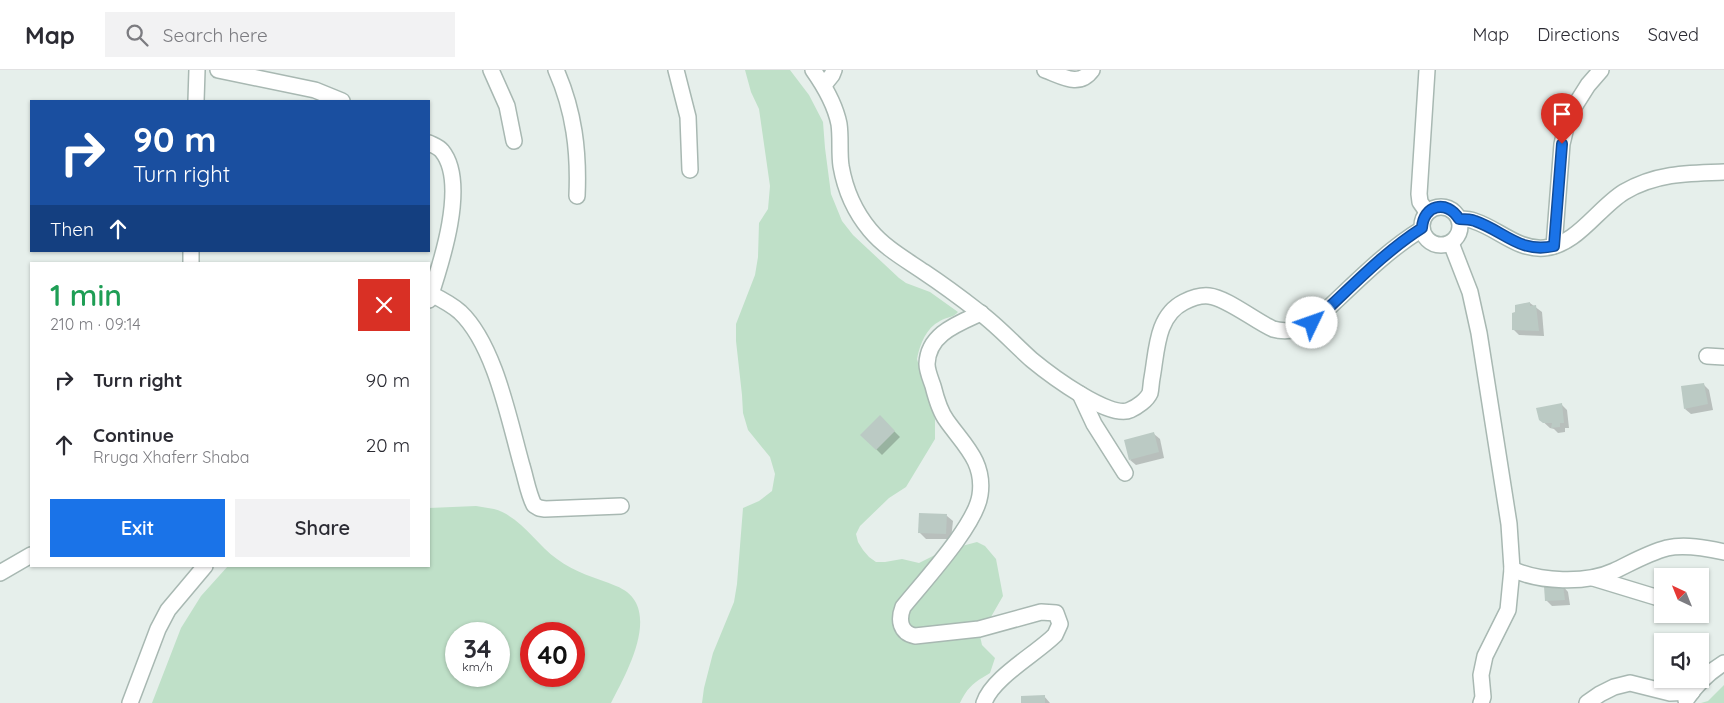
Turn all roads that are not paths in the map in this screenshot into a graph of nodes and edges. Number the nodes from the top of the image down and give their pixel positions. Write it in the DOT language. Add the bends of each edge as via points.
graph roads {
  1 [pos="197,70"];
  2 [pos="218,70"];
  3 [pos="491,70"];
  4 [pos="556,70"];
  5 [pos="676,70"];
  6 [pos="813,70"];
  7 [pos="834,70"];
  8 [pos="1045,70"];
  9 [pos="1092,70"];
  10 [pos="1426,70"];
  11 [pos="1602,70"];
  12 [pos="824,85"];
  13 [pos="196,100"];
  14 [pos="340,100"];
  15 [pos="514,141"];
  16 [pos="430,144"];
  17 [pos="690,170"];
  18 [pos="1724,172"];
  19 [pos="577,196"];
  20 [pos="1428,212"];
  21 [pos="1459,219"];
  22 [pos="1422,228"];
  23 [pos="1451,243"];
  24 [pos="1554,246"];
  25 [pos="430,297"];
  26 [pos="981,313"];
  27 [pos="1706,356"];
  28 [pos="1724,358"];
  29 [pos="1080,394"];
  30 [pos="1125,472"];
  31 [pos="621,506"];
  32 [pos="1724,552"];
  33 [pos="30,556"];
  34 [pos="204,567"];
  35 [pos="1512,569"];
  36 [pos="0,573"];
  37 [pos="1592,577"];
  38 [pos="1654,596"];
  39 [pos="1724,663"];
  40 [pos="1688,697"];
  41 [pos="130,703"];
  42 [pos="984,703"];
  43 [pos="1481,703"];
  44 [pos="1587,703"];
  1 -- 13 [label="street"];
  2 -- 14 [label="street" via="315,90"];
  3 -- 15 [label="street" via="507,106"];
  4 -- 19 [label="street" via="573,120"];
  5 -- 17 [label="street" via="688,117"];
  6 -- 12 [label="street"];
  7 -- 12 [label="street"];
  8 -- 9 [label="street" via="1080,80"];
  10 -- 20 [label="street" via="1419,194 1420,202"];
  11 -- 24 [label="street" via="1568,115 1562,144"];
  12 -- 26 [label="street" via="839,125 845,183 859,216 882,243"];
  16 -- 25 [label="street" via="441,150 449,164 454,197 446,242"];
  18 -- 24 [label="street" via="1679,173 1648,180 1625,191 1574,236"];
  20 -- 21 [label="street" via="1445,207 1456,213"];
  20 -- 22 [label="street"];
  21 -- 23 [label="street" via="1459,235"];
  21 -- 24 [label="street" via="1474,220 1528,247"];
  22 -- 23 [label="street" via="1430,242 1440,246"];
  22 -- 29 [label="street" via="1406,238 1312,323 1302,328 1273,329 1220,299 1195,297 1170,312 1164,321 1150,394 1141,403 1129,411 1118,412"];
  23 -- 35 [label="street" via="1470,292 1479,333 1509,524"];
  25 -- 31 [label="street" via="451,304 461,312 488,353 534,505 545,509"];
  26 -- 29 [label="street" via="1032,360"];
  26 -- 42 [label="street" via="951,326 937,337 930,349 927,366 946,420 976,460 980,494 976,511 899,616 901,626 915,636 979,629 1041,612 1056,613 1060,624 1055,635 995,685"];
  27 -- 28 [label="street"];
  29 -- 30 [label="street" via="1094,424"];
  32 -- 37 [label="street" via="1698,547 1669,548"];
  33 -- 36 [label="street"];
  34 -- 41 [label="street" via="168,610 158,628"];
  35 -- 37 [label="street" via="1541,579"];
  35 -- 43 [label="street" via="1508,610 1485,656"];
  37 -- 38 [label="street"];
  39 -- 40 [label="street" via="1712,670"];
  40 -- 44 [label="street" via="1630,683 1614,687"];
}
